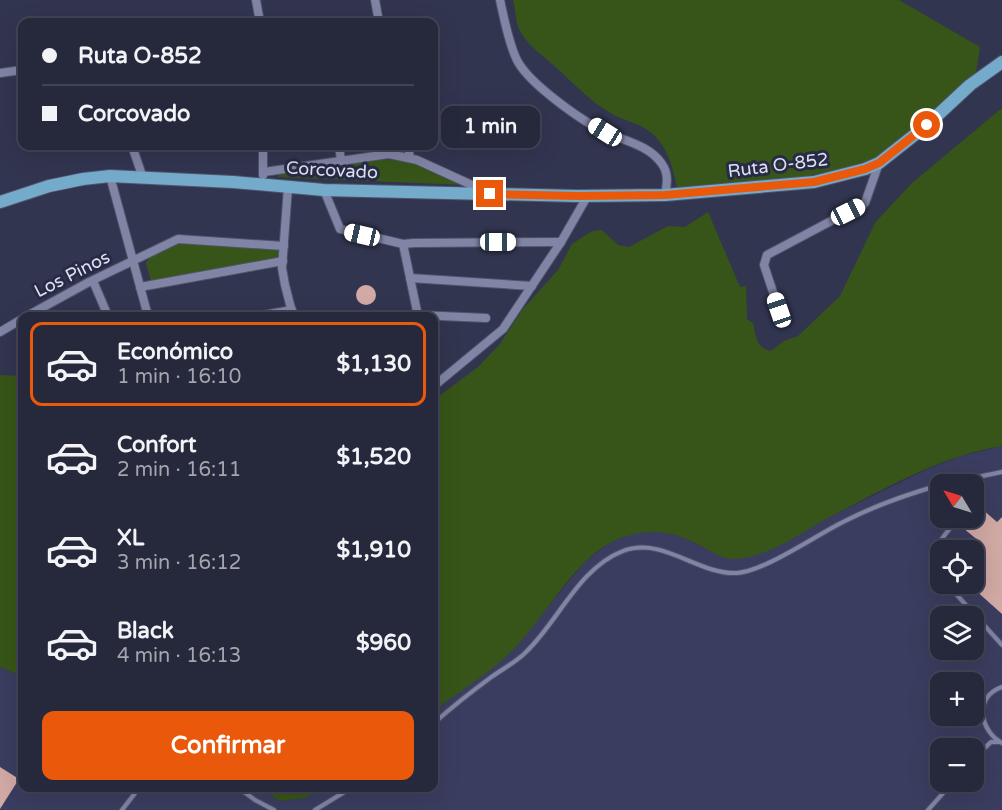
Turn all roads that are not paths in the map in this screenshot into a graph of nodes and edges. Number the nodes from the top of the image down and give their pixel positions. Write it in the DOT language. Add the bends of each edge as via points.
graph roads {
  1 [pos="256,0"];
  2 [pos="375,0"];
  3 [pos="500,0"];
  4 [pos="259,18"];
  5 [pos="378,18"];
  6 [pos="1002,62"];
  7 [pos="18,71"];
  8 [pos="0,73"];
  9 [pos="133,150"];
  10 [pos="263,150"];
  11 [pos="340,150"];
  12 [pos="409,150"];
  13 [pos="410,158"];
  14 [pos="341,160"];
  15 [pos="879,163"];
  16 [pos="110,176"];
  17 [pos="143,178"];
  18 [pos="262,178"];
  19 [pos="288,187"];
  20 [pos="324,190"];
  21 [pos="490,194"];
  22 [pos="588,195"];
  23 [pos="665,195"];
  24 [pos="0,202"];
  25 [pos="561,242"];
  26 [pos="403,244"];
  27 [pos="284,246"];
  28 [pos="283,261"];
  29 [pos="133,262"];
  30 [pos="410,278"];
  31 [pos="93,281"];
  32 [pos="532,286"];
  33 [pos="140,287"];
  34 [pos="779,310"];
  35 [pos="35,312"];
  36 [pos="106,312"];
  37 [pos="147,312"];
  38 [pos="292,312"];
  39 [pos="417,312"];
  40 [pos="438,317"];
  41 [pos="486,318"];
  42 [pos="18,321"];
  43 [pos="0,332"];
  44 [pos="438,383"];
  45 [pos="1002,472"];
  46 [pos="984,476"];
  47 [pos="930,488"];
  48 [pos="956,594"];
  49 [pos="1002,645"];
  50 [pos="1002,687"];
  51 [pos="438,720"];
  52 [pos="1000,743"];
  53 [pos="984,749"];
  54 [pos="136,792"];
  55 [pos="244,792"];
  56 [pos="344,792"];
  57 [pos="944,792"];
  58 [pos="122,810"];
  59 [pos="274,810"];
  60 [pos="315,810"];
  61 [pos="927,810"];
  1 -- 4 [label="street"];
  2 -- 5 [label="street"];
  3 -- 23 [label="street" via="518,62 540,87 571,111 653,154 668,178"];
  6 -- 15 [label="main road, Ruta O-852"];
  7 -- 8 [label="street"];
  9 -- 17 [label="street"];
  10 -- 18 [label="street"];
  11 -- 14 [label="street"];
  12 -- 13 [label="street"];
  13 -- 14 [label="street" via="381,154"];
  13 -- 21 [label="street"];
  14 -- 18 [label="street"];
  15 -- 23 [label="main road, Ruta O-852" via="814,182"];
  15 -- 34 [label="street" via="865,203 767,255 764,266"];
  16 -- 17 [label="main road, Corcovado"];
  16 -- 24 [label="main road, Corcovado" via="49,186"];
  16 -- 29 [label="street"];
  17 -- 18 [label="main road, Corcovado"];
  18 -- 19 [label="main road, Corcovado"];
  19 -- 20 [label="main road, Corcovado"];
  19 -- 27 [label="street"];
  20 -- 21 [label="main road, Corcovado"];
  20 -- 26 [label="street" via="340,229"];
  21 -- 22 [label="main road, Corcovado"];
  22 -- 23 [label="main road, Corcovado"];
  22 -- 25 [label="street"];
  25 -- 26 [label="street"];
  25 -- 32 [label="street"];
  26 -- 30 [label="street"];
  27 -- 28 [label="street"];
  27 -- 29 [label="street, Los Pinos" via="178,239"];
  28 -- 33 [label="street"];
  28 -- 38 [label="street"];
  29 -- 31 [label="street, Los Pinos"];
  29 -- 33 [label="street"];
  30 -- 32 [label="street"];
  30 -- 39 [label="street"];
  31 -- 35 [label="street, Los Pinos"];
  31 -- 36 [label="street"];
  32 -- 44 [label="street" via="503,329"];
  33 -- 37 [label="street"];
  40 -- 41 [label="street"];
  42 -- 43 [label="street, Los Pinos"];
  45 -- 46 [label="lane"];
  47 -- 51 [label="lane" via="846,520 743,573 727,573 650,548 624,550 594,568 527,652"];
  48 -- 49 [label="lane"];
  50 -- 52 [label="lane" via="989,696 982,711 989,732"];
  52 -- 53 [label="lane" via="991,742"];
  54 -- 58 [label="lane"];
  55 -- 59 [label="lane"];
  56 -- 60 [label="lane"];
  57 -- 61 [label="lane"];
}
